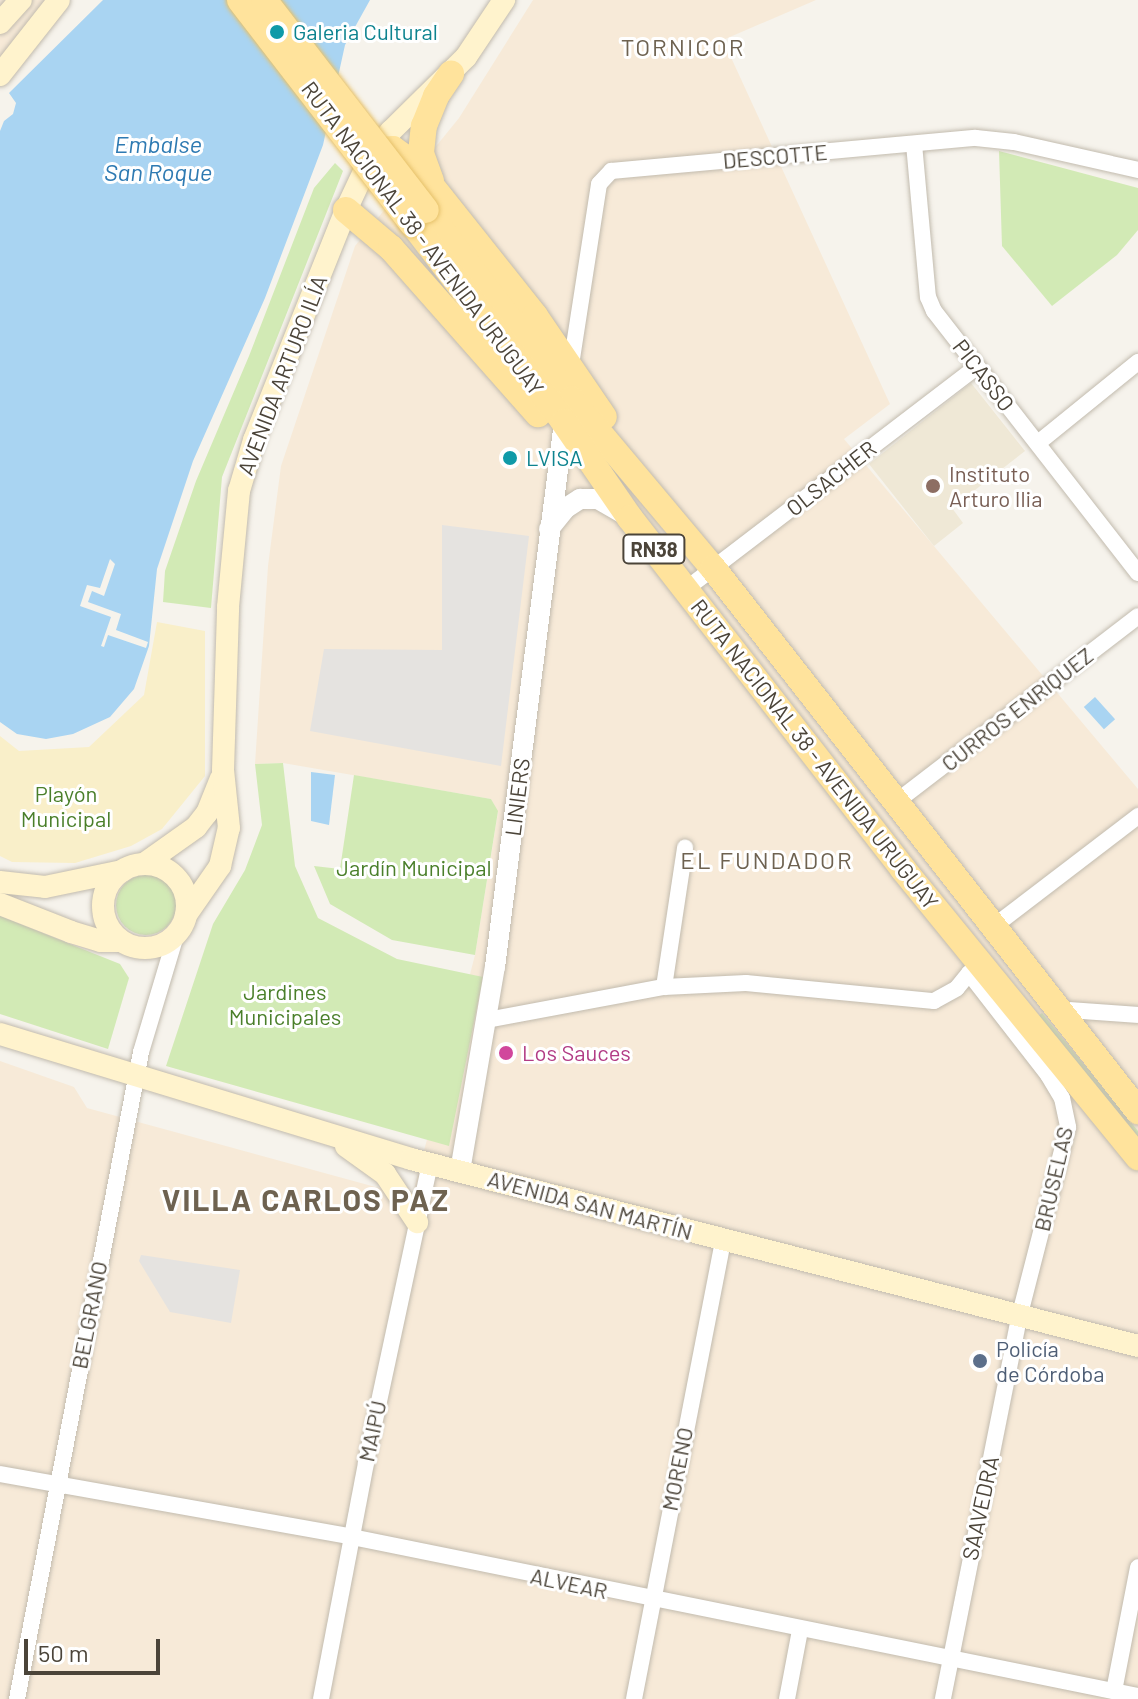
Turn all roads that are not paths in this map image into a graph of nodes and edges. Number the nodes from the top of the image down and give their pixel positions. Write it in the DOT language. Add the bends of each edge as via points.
graph roads {
  1 [pos="21,0"];
  2 [pos="59,0"];
  3 [pos="240,0"];
  4 [pos="264,0"];
  5 [pos="504,0"];
  6 [pos="0,23"];
  7 [pos="451,74"];
  8 [pos="0,75"];
  9 [pos="914,144"];
  10 [pos="376,150"];
  11 [pos="1138,170"];
  12 [pos="346,210"];
  13 [pos="427,211"];
  14 [pos="1138,362"];
  15 [pos="571,365"];
  16 [pos="976,367"];
  17 [pos="562,432"];
  18 [pos="1038,443"];
  19 [pos="655,497"];
  20 [pos="630,518"];
  21 [pos="549,529"];
  22 [pos="713,568"];
  23 [pos="1138,573"];
  24 [pos="686,589"];
  25 [pos="1138,616"];
  26 [pos="775,703"];
  27 [pos="223,762"];
  28 [pos="896,802"];
  29 [pos="1138,816"];
  30 [pos="685,848"];
  31 [pos="144,864"];
  32 [pos="903,869"];
  33 [pos="122,871"];
  34 [pos="0,882"];
  35 [pos="932,903"];
  36 [pos="0,904"];
  37 [pos="186,915"];
  38 [pos="993,927"];
  39 [pos="176,935"];
  40 [pos="121,941"];
  41 [pos="969,973"];
  42 [pos="664,987"];
  43 [pos="1056,1009"];
  44 [pos="1138,1015"];
  45 [pos="487,1020"];
  46 [pos="0,1034"];
  47 [pos="136,1077"];
  48 [pos="1138,1111"];
  49 [pos="325,1132"];
  50 [pos="1138,1157"];
  51 [pos="430,1164"];
  52 [pos="460,1171"];
  53 [pos="417,1222"];
  54 [pos="723,1239"];
  55 [pos="1019,1318"];
  56 [pos="1138,1346"];
  57 [pos="0,1474"];
  58 [pos="56,1484"];
  59 [pos="352,1537"];
  60 [pos="1138,1567"];
  61 [pos="652,1600"];
  62 [pos="800,1630"];
  63 [pos="949,1658"];
  64 [pos="1114,1691"];
  65 [pos="1138,1696"];
  66 [pos="17,1699"];
  67 [pos="321,1699"];
  68 [pos="634,1699"];
  69 [pos="787,1699"];
  70 [pos="943,1699"];
  1 -- 6 [label="main road"];
  2 -- 8 [label="main road"];
  3 -- 13 [label="main road, RUTA NACIONAL 38 - AVENIDA URUGUAY / RN38, bridge"];
  4 -- 13 [label="main road, RUTA NACIONAL 38 - AVENIDA URUGUAY / RN38, bridge"];
  5 -- 7 [label="main road"];
  7 -- 10 [label="main road, AVENIDA ARTURO ILÍA"];
  7 -- 13 [label="main road" via="428,112 421,153 428,176"];
  9 -- 11 [label="street, DESCOTTE" via="976,138 1014,142"];
  9 -- 15 [label="street, DESCOTTE" via="606,173 599,184"];
  9 -- 16 [label="street, PICASSO" via="928,297"];
  10 -- 12 [label="main road, AVENIDA ARTURO ILÍA"];
  10 -- 13 [label="main road" via="401,153"];
  12 -- 17 [label="main road" via="391,248"];
  12 -- 27 [label="main road, AVENIDA ARTURO ILÍA" via="254,440 239,491 228,607"];
  13 -- 15 [label="main road"];
  13 -- 17 [label="main road, RUTA NACIONAL 38 - AVENIDA URUGUAY / RN38"];
  13 -- 19 [label="main road, RUTA NACIONAL 38 - AVENIDA URUGUAY / RN38" via="571,399"];
  14 -- 18 [label="street"];
  15 -- 19 [label="main road"];
  16 -- 18 [label="street, PICASSO"];
  16 -- 22 [label="street, OLSACHER"];
  17 -- 20 [label="main road, RUTA NACIONAL 38 - AVENIDA URUGUAY / RN38"];
  17 -- 21 [label="street, LINIERS"];
  18 -- 23 [label="street, PICASSO"];
  19 -- 22 [label="main road, RUTA NACIONAL 38 - AVENIDA URUGUAY / RN38"];
  20 -- 21 [label="street" via="598,499 580,499"];
  20 -- 24 [label="main road, RUTA NACIONAL 38 - AVENIDA URUGUAY / RN38"];
  21 -- 45 [label="street, LINIERS"];
  22 -- 24 [label="street, OLSACHER"];
  22 -- 28 [label="main road, RUTA NACIONAL 38 - AVENIDA URUGUAY / RN38"];
  24 -- 26 [label="main road, RUTA NACIONAL 38 - AVENIDA URUGUAY / RN38"];
  25 -- 28 [label="street, CURROS ENRIQUEZ"];
  26 -- 28 [label="main road" via="817,731 874,805 882,810"];
  26 -- 32 [label="main road, RUTA NACIONAL 38 - AVENIDA URUGUAY / RN38"];
  27 -- 31 [label="main road" via="216,795 196,827"];
  27 -- 37 [label="main road" via="229,828 225,848 220,866"];
  28 -- 38 [label="main road, RUTA NACIONAL 38 - AVENIDA URUGUAY / RN38"];
  29 -- 38 [label="street"];
  30 -- 42 [label="street"];
  31 -- 33 [label="main road"];
  31 -- 37 [label="main road" via="178,879"];
  32 -- 35 [label="main road, RUTA NACIONAL 38 - AVENIDA URUGUAY / RN38"];
  32 -- 41 [label="main road" via="904,883"];
  33 -- 34 [label="main road" via="45,887"];
  33 -- 40 [label="main road" via="105,892 103,906 111,931"];
  35 -- 43 [label="main road" via="972,929 1026,996"];
  35 -- 50 [label="main road, RUTA NACIONAL 38 - AVENIDA URUGUAY / RN38"];
  36 -- 40 [label="main road" via="71,932"];
  37 -- 39 [label="main road"];
  38 -- 43 [label="main road, RUTA NACIONAL 38 - AVENIDA URUGUAY / RN38"];
  39 -- 40 [label="main road" via="156,947"];
  39 -- 47 [label="street, BELGRANO"];
  41 -- 42 [label="street" via="957,988 934,1001 746,983"];
  41 -- 55 [label="street, BRUSELAS" via="1048,1075 1067,1110 1068,1127"];
  42 -- 45 [label="street"];
  43 -- 44 [label="street"];
  43 -- 48 [label="main road, RUTA NACIONAL 38 - AVENIDA URUGUAY / RN38"];
  45 -- 52 [label="street, LINIERS"];
  46 -- 47 [label="main road, AVENIDA SAN MARTÍN"];
  47 -- 49 [label="main road, AVENIDA SAN MARTÍN"];
  47 -- 58 [label="street, BELGRANO"];
  49 -- 51 [label="main road, AVENIDA SAN MARTÍN"];
  49 -- 53 [label="main road" via="385,1174"];
  51 -- 52 [label="main road, AVENIDA SAN MARTÍN"];
  51 -- 53 [label="street, MAIPÚ"];
  52 -- 54 [label="main road, AVENIDA SAN MARTÍN"];
  53 -- 59 [label="street, MAIPÚ"];
  54 -- 55 [label="main road, AVENIDA SAN MARTÍN"];
  54 -- 61 [label="street, MORENO"];
  55 -- 56 [label="main road, AVENIDA SAN MARTÍN"];
  55 -- 63 [label="street, SAAVEDRA"];
  57 -- 58 [label="street, ALVEAR"];
  58 -- 59 [label="street, ALVEAR"];
  58 -- 66 [label="street, BELGRANO"];
  59 -- 61 [label="street, ALVEAR"];
  59 -- 67 [label="street, MAIPÚ"];
  60 -- 64 [label="street"];
  61 -- 62 [label="street, ALVEAR"];
  61 -- 68 [label="street, MORENO"];
  62 -- 63 [label="street, ALVEAR"];
  62 -- 69 [label="street"];
  63 -- 64 [label="street, ALVEAR"];
  63 -- 70 [label="street, SAAVEDRA"];
  64 -- 65 [label="street, ALVEAR"];
}
